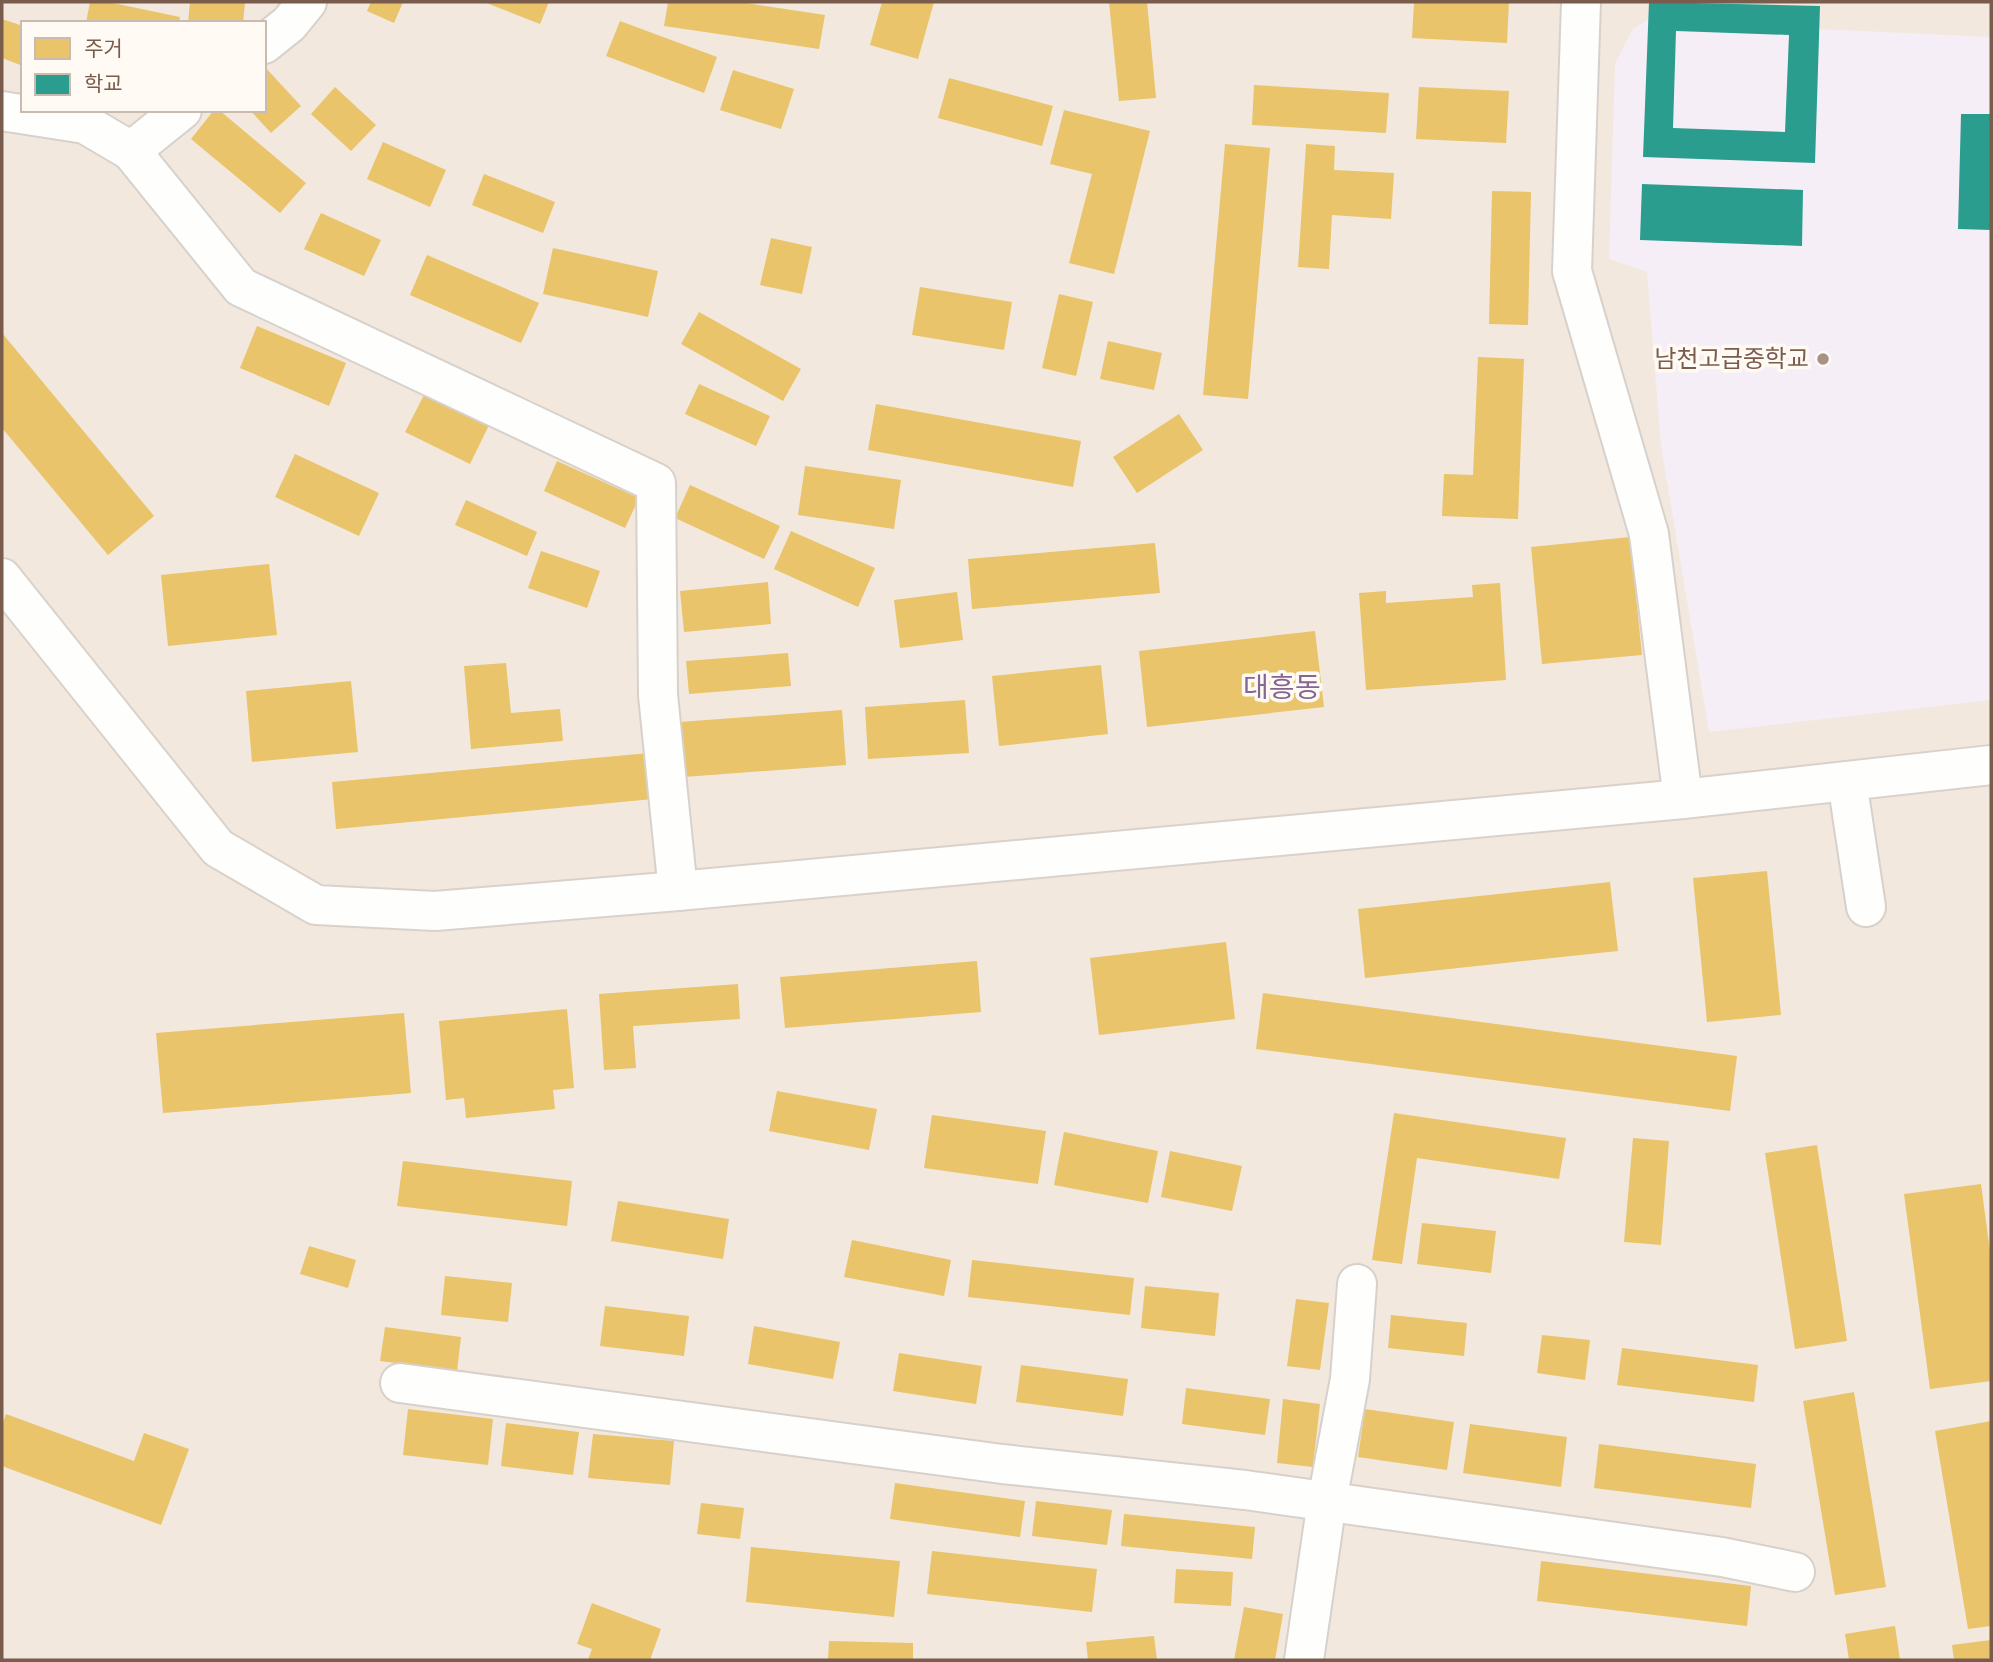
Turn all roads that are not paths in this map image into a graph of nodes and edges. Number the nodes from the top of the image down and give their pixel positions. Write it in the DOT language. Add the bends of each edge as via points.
graph roads {
  1 [pos="307,2"];
  2 [pos="1581,2"];
  3 [pos="266,42"];
  4 [pos="2,111"];
  5 [pos="180,112"];
  6 [pos="131,152"];
  7 [pos="2,579"];
  8 [pos="1991,765"];
  9 [pos="1847,781"];
  10 [pos="1683,799"];
  11 [pos="678,891"];
  12 [pos="1866,907"];
  13 [pos="1357,1284"];
  14 [pos="400,1384"];
  15 [pos="1327,1501"];
  16 [pos="1795,1572"];
  17 [pos="1304,1660"];
  1 -- 3 [label="street"];
  2 -- 10 [label="street" via="1572,271 1649,534"];
  4 -- 6 [label="street" via="85,124"];
  5 -- 6 [label="street"];
  6 -- 11 [label="street" via="242,287 656,483 658,695"];
  7 -- 11 [label="street" via="218,848 316,905 435,911"];
  8 -- 9 [label="street"];
  9 -- 10 [label="street"];
  9 -- 12 [label="street"];
  10 -- 11 [label="street"];
  13 -- 15 [label="street" via="1350,1379"];
  14 -- 15 [label="street" via="1002,1464"];
  15 -- 16 [label="street" via="1723,1557"];
  15 -- 17 [label="street"];
}
